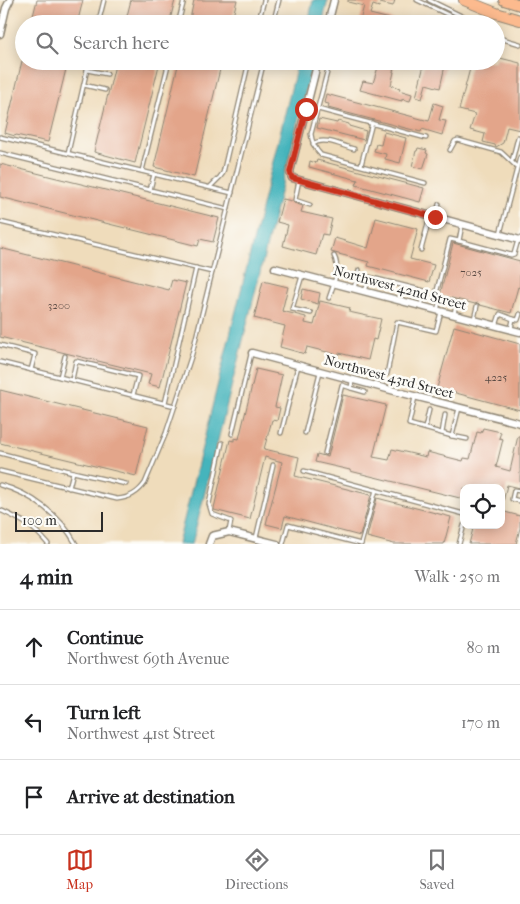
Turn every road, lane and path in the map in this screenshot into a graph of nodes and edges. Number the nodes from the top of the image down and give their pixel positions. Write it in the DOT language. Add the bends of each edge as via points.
graph roads {
  1 [pos="8,0"];
  2 [pos="104,0"];
  3 [pos="184,0"];
  4 [pos="264,0"];
  5 [pos="279,0"];
  6 [pos="334,0"];
  7 [pos="417,0"];
  8 [pos="429,0"];
  9 [pos="464,0"];
  10 [pos="504,0"];
  11 [pos="520,5"];
  12 [pos="100,15"];
  13 [pos="180,15"];
  14 [pos="260,15"];
  15 [pos="276,15"];
  16 [pos="330,15"];
  17 [pos="448,15"];
  18 [pos="460,15"];
  19 [pos="503,15"];
  20 [pos="505,16"];
  21 [pos="520,20"];
  22 [pos="0,34"];
  23 [pos="505,40"];
  24 [pos="520,44"];
  25 [pos="87,70"];
  26 [pos="167,70"];
  27 [pos="247,70"];
  28 [pos="262,70"];
  29 [pos="316,70"];
  30 [pos="328,70"];
  31 [pos="107,74"];
  32 [pos="84,85"];
  33 [pos="105,90"];
  34 [pos="317,109"];
  35 [pos="372,123"];
  36 [pos="0,137"];
  37 [pos="518,137"];
  38 [pos="426,138"];
  39 [pos="313,144"];
  40 [pos="354,149"];
  41 [pos="450,150"];
  42 [pos="68,153"];
  43 [pos="0,154"];
  44 [pos="520,157"];
  45 [pos="512,161"];
  46 [pos="360,166"];
  47 [pos="517,167"];
  48 [pos="142,171"];
  49 [pos="154,174"];
  50 [pos="299,180"];
  51 [pos="425,183"];
  52 [pos="210,188"];
  53 [pos="150,190"];
  54 [pos="232,193"];
  55 [pos="310,204"];
  56 [pos="440,204"];
  57 [pos="228,209"];
  58 [pos="433,216"];
  59 [pos="0,222"];
  60 [pos="462,224"];
  61 [pos="499,235"];
  62 [pos="519,240"];
  63 [pos="459,241"];
  64 [pos="421,250"];
  65 [pos="334,256"];
  66 [pos="196,268"];
  67 [pos="275,268"];
  68 [pos="359,270"];
  69 [pos="212,272"];
  70 [pos="302,275"];
  71 [pos="334,283"];
  72 [pos="354,289"];
  73 [pos="365,292"];
  74 [pos="329,298"];
  75 [pos="440,299"];
  76 [pos="421,306"];
  77 [pos="477,306"];
  78 [pos="440,311"];
  79 [pos="311,313"];
  80 [pos="520,314"];
  81 [pos="454,315"];
  82 [pos="513,319"];
  83 [pos="474,320"];
  84 [pos="496,326"];
  85 [pos="511,330"];
  86 [pos="520,332"];
  87 [pos="0,345"];
  88 [pos="252,353"];
  89 [pos="65,356"];
  90 [pos="0,362"];
  91 [pos="298,366"];
  92 [pos="31,370"];
  93 [pos="320,371"];
  94 [pos="387,374"];
  95 [pos="60,377"];
  96 [pos="72,380"];
  97 [pos="352,380"];
  98 [pos="350,388"];
  99 [pos="365,392"];
  100 [pos="133,395"];
  101 [pos="415,397"];
  102 [pos="165,403"];
  103 [pos="175,406"];
  104 [pos="459,408"];
  105 [pos="428,410"];
  106 [pos="445,415"];
  107 [pos="520,423"];
  108 [pos="425,428"];
  109 [pos="280,433"];
  110 [pos="305,433"];
  111 [pos="442,433"];
  112 [pos="232,434"];
  113 [pos="452,436"];
  114 [pos="467,439"];
  115 [pos="222,444"];
  116 [pos="325,453"];
  117 [pos="0,454"];
  118 [pos="273,466"];
  119 [pos="0,471"];
  120 [pos="304,471"];
  121 [pos="73,472"];
  122 [pos="126,484"];
  123 [pos="0,485"];
  124 [pos="69,488"];
  125 [pos="376,490"];
  126 [pos="520,492"];
  127 [pos="520,501"];
  128 [pos="0,510"];
  129 [pos="460,513"];
  130 [pos="463,529"];
  131 [pos="229,532"];
  132 [pos="256,539"];
  133 [pos="267,543"];
  134 [pos="48,544"];
  135 [pos="76,544"];
  136 [pos="209,544"];
  137 [pos="277,544"];
  138 [pos="283,544"];
  139 [pos="361,544"];
  140 [pos="459,544"];
  1 -- 22 [label="street"];
  2 -- 12 [label="lane"];
  3 -- 13 [label="lane"];
  4 -- 14 [label="lane"];
  5 -- 15 [label="lane"];
  6 -- 16 [label="street"];
  7 -- 17 [label="lane"];
  8 -- 18 [label="lane"];
  9 -- 19 [label="main road"];
  10 -- 11 [label="main road"];
  20 -- 21 [label="main road"];
  23 -- 24 [label="lane"];
  25 -- 31 [label="lane"];
  25 -- 32 [label="lane"];
  26 -- 48 [label="lane"];
  27 -- 52 [label="lane" via="223,172"];
  28 -- 54 [label="lane"];
  29 -- 50 [label="street" via="290,172 292,178"];
  30 -- 34 [label="lane"];
  32 -- 33 [label="lane"];
  32 -- 42 [label="lane"];
  34 -- 35 [label="lane"];
  34 -- 39 [label="lane" via="310,134"];
  35 -- 38 [label="lane"];
  35 -- 46 [label="lane"];
  36 -- 42 [label="lane"];
  37 -- 45 [label="lane"];
  39 -- 40 [label="lane" via="331,142"];
  39 -- 46 [label="lane" via="321,155"];
  41 -- 45 [label="lane" via="458,140 501,152"];
  42 -- 48 [label="lane"];
  43 -- 53 [label="lane"];
  44 -- 47 [label="lane"];
  45 -- 47 [label="lane"];
  46 -- 51 [label="lane"];
  47 -- 61 [label="lane"];
  48 -- 49 [label="lane"];
  49 -- 52 [label="lane"];
  49 -- 53 [label="lane"];
  50 -- 55 [label="lane" via="294,200"];
  50 -- 58 [label="street"];
  52 -- 54 [label="lane"];
  53 -- 57 [label="lane"];
  54 -- 57 [label="lane"];
  56 -- 58 [label="lane"];
  57 -- 69 [label="lane"];
  58 -- 60 [label="street"];
  58 -- 64 [label="lane"];
  59 -- 66 [label="lane"];
  60 -- 61 [label="street"];
  60 -- 63 [label="lane"];
  61 -- 62 [label="street"];
  62 -- 63 [label="lane" via="511,255"];
  63 -- 75 [label="lane" via="450,239 435,298"];
  65 -- 71 [label="lane" via="337,268"];
  66 -- 69 [label="lane"];
  66 -- 102 [label="lane"];
  67 -- 70 [label="street, Northwest 42nd Street"];
  68 -- 72 [label="lane"];
  69 -- 103 [label="lane" via="192,354"];
  70 -- 71 [label="street, Northwest 42nd Street"];
  70 -- 79 [label="lane" via="292,309"];
  71 -- 72 [label="street, Northwest 42nd Street"];
  71 -- 74 [label="lane"];
  72 -- 73 [label="street, Northwest 42nd Street"];
  73 -- 76 [label="street, Northwest 42nd Street"];
  73 -- 76 [label="lane" via="369,277 425,291"];
  75 -- 78 [label="lane"];
  75 -- 81 [label="lane" via="456,303"];
  76 -- 78 [label="street, Northwest 42nd Street"];
  77 -- 83 [label="lane"];
  78 -- 81 [label="street, Northwest 42nd Street"];
  78 -- 94 [label="lane" via="436,332 397,322"];
  80 -- 82 [label="lane" via="518,320"];
  81 -- 83 [label="street, Northwest 42nd Street"];
  82 -- 84 [label="lane" via="500,314"];
  82 -- 85 [label="lane"];
  83 -- 84 [label="street, Northwest 42nd Street"];
  84 -- 85 [label="street, Northwest 42nd Street"];
  85 -- 86 [label="street, Northwest 42nd Street"];
  87 -- 92 [label="lane" via="35,354"];
  88 -- 91 [label="street, Northwest 43rd Street"];
  88 -- 112 [label="lane"];
  89 -- 95 [label="lane"];
  90 -- 92 [label="lane"];
  91 -- 93 [label="street, Northwest 43rd Street"];
  91 -- 109 [label="lane"];
  92 -- 95 [label="lane"];
  93 -- 97 [label="street, Northwest 43rd Street"];
  93 -- 110 [label="lane"];
  95 -- 96 [label="lane"];
  96 -- 100 [label="lane"];
  96 -- 100 [label="lane" via="76,362 138,376"];
  97 -- 98 [label="lane"];
  97 -- 101 [label="street, Northwest 43rd Street"];
  98 -- 99 [label="lane"];
  98 -- 116 [label="lane" via="342,385"];
  100 -- 102 [label="lane"];
  101 -- 104 [label="street, Northwest 43rd Street"];
  101 -- 108 [label="lane" via="409,424"];
  102 -- 103 [label="lane"];
  103 -- 124 [label="lane" via="145,483 138,492 117,499"];
  104 -- 107 [label="street, Northwest 43rd Street"];
  104 -- 113 [label="lane"];
  105 -- 108 [label="lane"];
  106 -- 111 [label="lane"];
  108 -- 111 [label="lane"];
  111 -- 113 [label="lane"];
  113 -- 114 [label="lane"];
  115 -- 131 [label="lane" via="209,504 212,514 231,521"];
  117 -- 121 [label="lane"];
  118 -- 132 [label="lane"];
  119 -- 124 [label="lane"];
  120 -- 125 [label="lane"];
  121 -- 122 [label="lane"];
  121 -- 124 [label="lane"];
  123 -- 135 [label="lane" via="20,492 47,510"];
  125 -- 129 [label="lane"];
  125 -- 139 [label="lane"];
  126 -- 127 [label="lane" via="514,490 512,499"];
  128 -- 134 [label="lane" via="25,522"];
  130 -- 140 [label="lane"];
  131 -- 132 [label="street"];
  131 -- 136 [label="street" via="212,536"];
  132 -- 133 [label="street"];
  133 -- 137 [label="street"];
  138 -- 139 [label="lane" via="288,525"];
}
